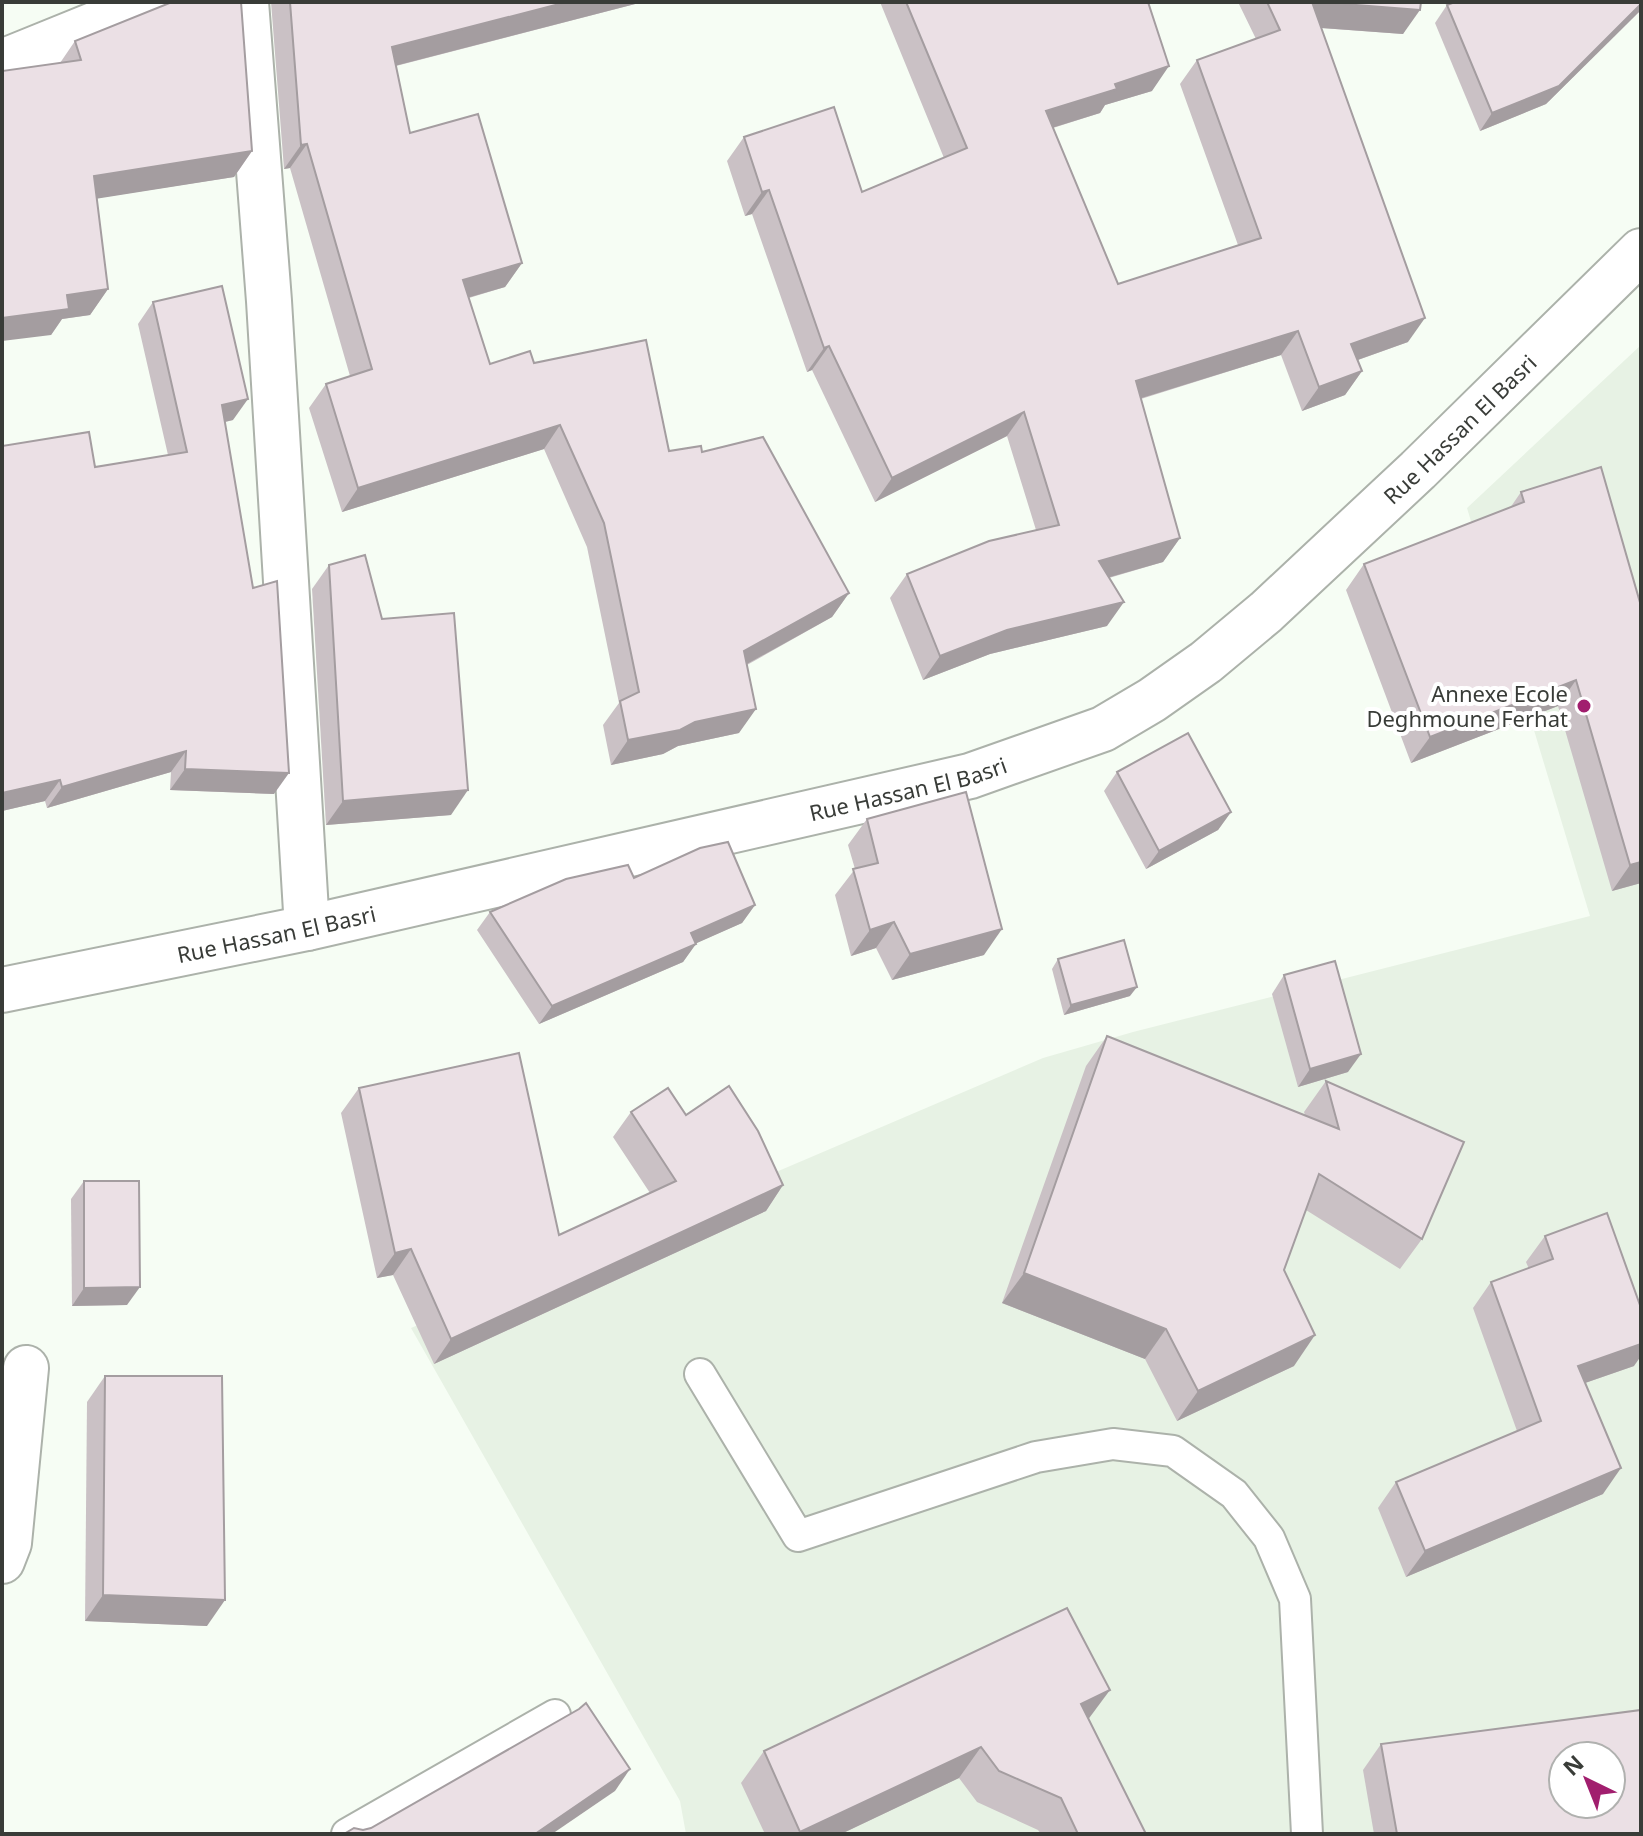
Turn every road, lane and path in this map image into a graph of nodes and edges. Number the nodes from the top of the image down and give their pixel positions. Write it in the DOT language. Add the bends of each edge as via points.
graph roads {
  1 [pos="150,2"];
  2 [pos="246,2"];
  3 [pos="2,62"];
  4 [pos="1641,251"];
  5 [pos="307,928"];
  6 [pos="2,990"];
  7 [pos="26,1368"];
  8 [pos="700,1374"];
  9 [pos="2,1561"];
  10 [pos="555,1715"];
  11 [pos="347,1834"];
  12 [pos="1307,1834"];
  1 -- 3 [label="street"];
  2 -- 5 [label="street"];
  4 -- 5 [label="street, Rue Hassan El Basri" via="1266,612 1195,670 1103,729 970,776"];
  5 -- 6 [label="street, Rue Hassan El Basri"];
  7 -- 9 [label="street" via="9,1543"];
  8 -- 12 [label="lane" via="798,1536 1036,1457 1113,1444 1173,1451 1234,1494 1269,1538 1295,1599"];
  10 -- 11 [label="lane"];
}
